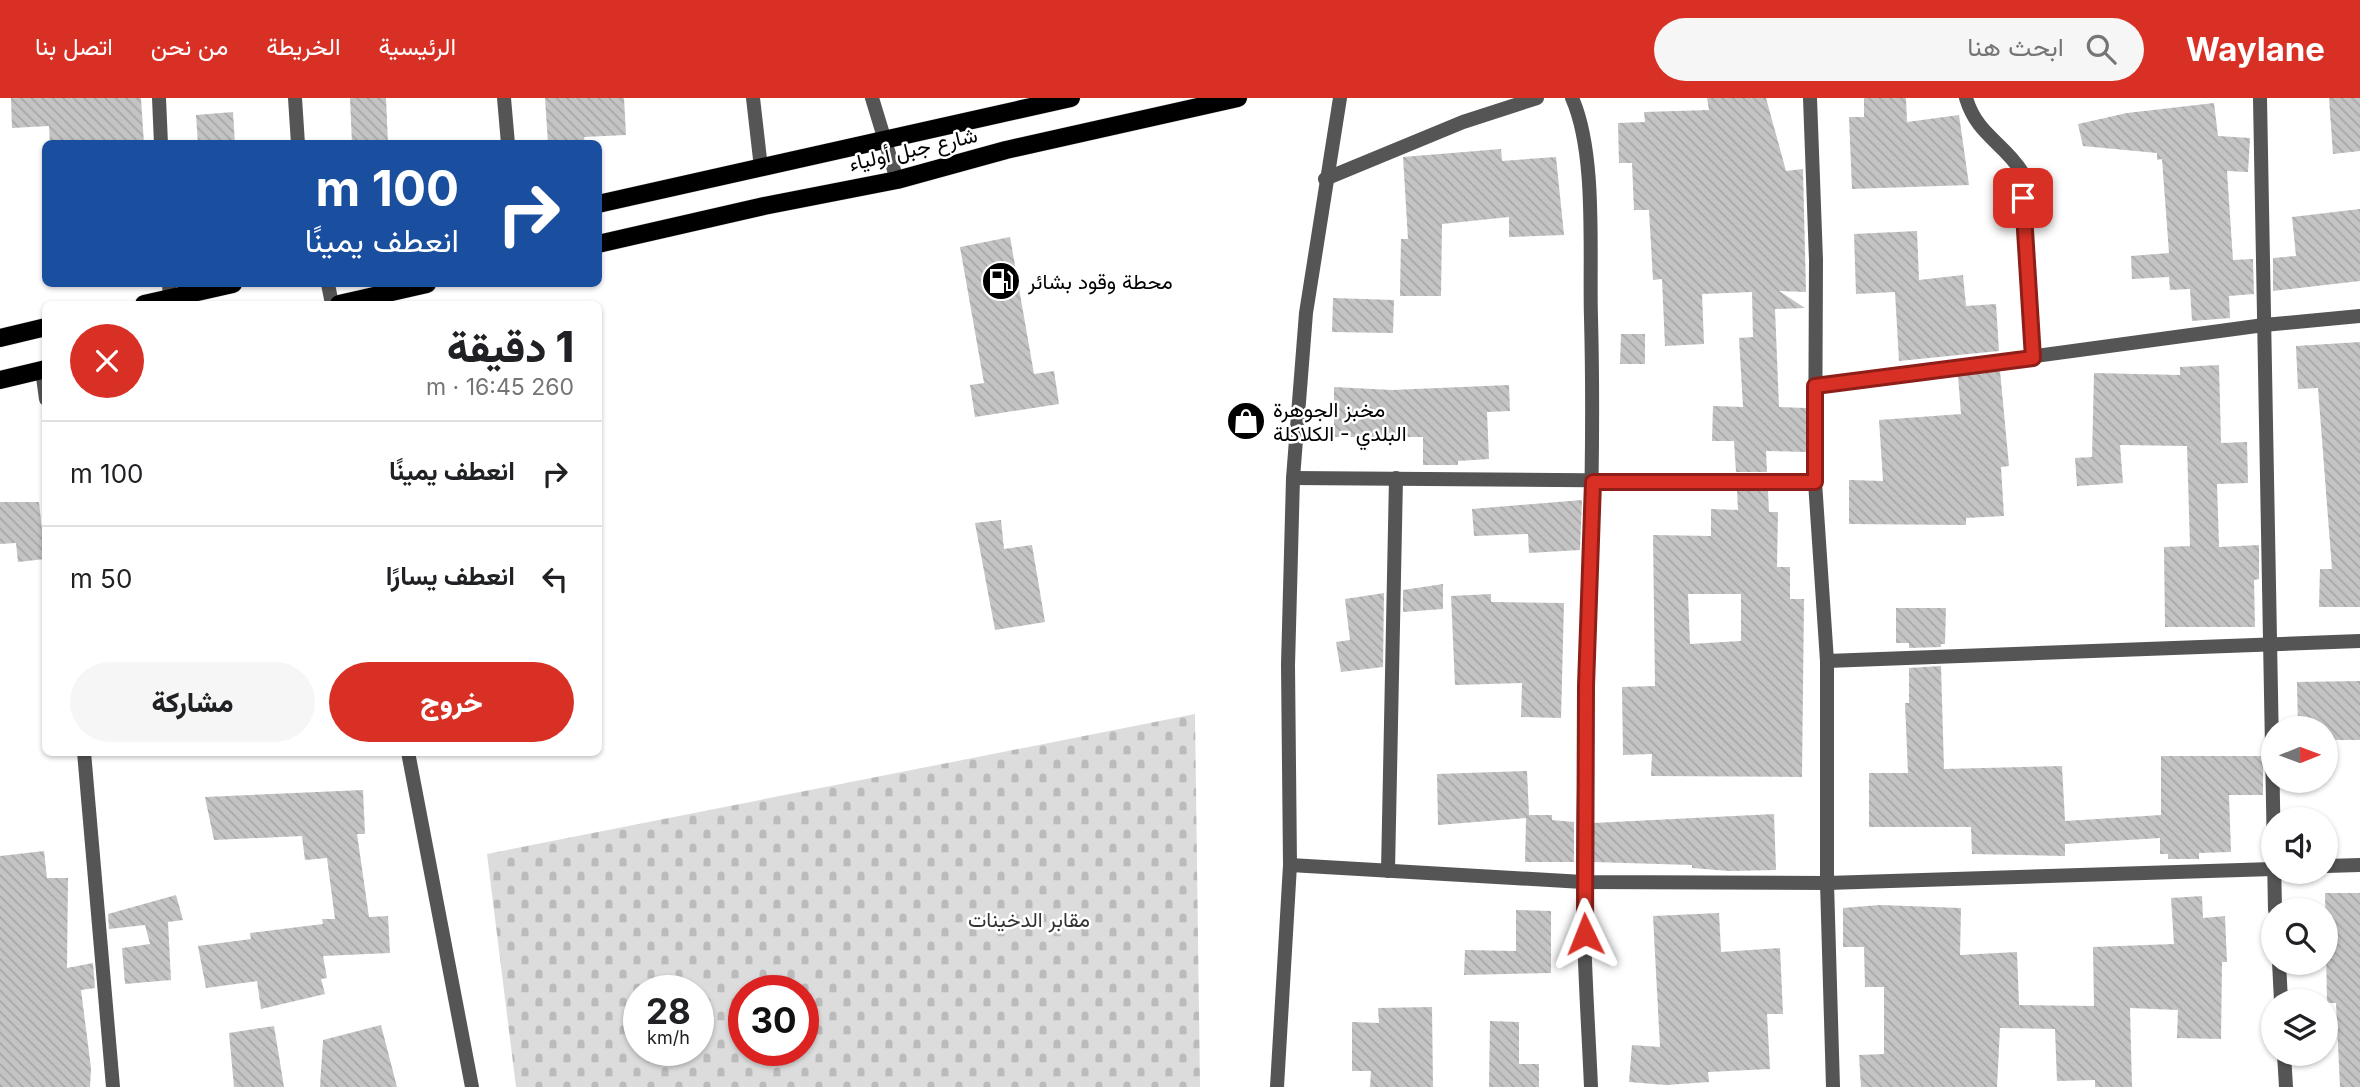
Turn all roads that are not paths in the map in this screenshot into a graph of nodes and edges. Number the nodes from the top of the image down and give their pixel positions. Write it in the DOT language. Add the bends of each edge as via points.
graph roads {
  1 [pos="159,98"];
  2 [pos="295,98"];
  3 [pos="505,98"];
  4 [pos="753,98"];
  5 [pos="872,98"];
  6 [pos="1071,98"];
  7 [pos="1238,98"];
  8 [pos="1340,98"];
  9 [pos="1537,98"];
  10 [pos="1572,98"];
  11 [pos="1810,98"];
  12 [pos="1966,98"];
  13 [pos="2260,98"];
  14 [pos="886,139"];
  15 [pos="161,140"];
  16 [pos="298,140"];
  17 [pos="508,140"];
  18 [pos="761,168"];
  19 [pos="1325,179"];
  20 [pos="897,180"];
  21 [pos="602,203"];
  22 [pos="602,243"];
  23 [pos="206,287"];
  24 [pos="414,287"];
  25 [pos="169,291"];
  26 [pos="150,301"];
  27 [pos="352,301"];
  28 [pos="2360,316"];
  29 [pos="2264,325"];
  30 [pos="42,328"];
  31 [pos="0,338"];
  32 [pos="2033,358"];
  33 [pos="42,370"];
  34 [pos="0,380"];
  35 [pos="1815,386"];
  36 [pos="1293,478"];
  37 [pos="1396,478"];
  38 [pos="1593,482"];
  39 [pos="1815,482"];
  40 [pos="2360,641"];
  41 [pos="2269,645"];
  42 [pos="1827,661"];
  43 [pos="84,756"];
  44 [pos="409,756"];
  45 [pos="2272,807"];
  46 [pos="1290,865"];
  47 [pos="2360,865"];
  48 [pos="2338,866"];
  49 [pos="2261,869"];
  50 [pos="1388,871"];
  51 [pos="1583,882"];
  52 [pos="1827,883"];
  53 [pos="2285,1066"];
  54 [pos="113,1087"];
  55 [pos="471,1087"];
  56 [pos="1277,1087"];
  57 [pos="1591,1087"];
  58 [pos="1833,1087"];
  59 [pos="2286,1087"];
  1 -- 15 [label="street"];
  2 -- 16 [label="street"];
  3 -- 17 [label="street"];
  4 -- 18 [label="street"];
  5 -- 14 [label="street"];
  6 -- 14 [label="main road, شارع جبل أولياء"];
  7 -- 20 [label="main road, شارع جبل أولياء" via="1006,150"];
  8 -- 19 [label="street"];
  9 -- 19 [label="street" via="1463,122"];
  10 -- 38 [label="street" via="1582,121 1586,152"];
  11 -- 35 [label="street"];
  12 -- 32 [label="street" via="1972,118 2013,157 2022,172"];
  13 -- 29 [label="street"];
  14 -- 18 [label="main road, شارع جبل أولياء"];
  14 -- 20 [label="street"];
  18 -- 21 [label="main road, شارع جبل أولياء"];
  19 -- 36 [label="street" via="1306,313"];
  20 -- 22 [label="main road, شارع جبل أولياء"];
  23 -- 25 [label="main road"];
  24 -- 27 [label="main road"];
  25 -- 26 [label="main road"];
  28 -- 29 [label="street"];
  29 -- 32 [label="street"];
  29 -- 41 [label="street"];
  30 -- 31 [label="main road"];
  32 -- 35 [label="street"];
  33 -- 34 [label="main road"];
  35 -- 39 [label="street"];
  36 -- 37 [label="street"];
  36 -- 46 [label="street" via="1288,666"];
  37 -- 38 [label="street"];
  37 -- 50 [label="street"];
  38 -- 39 [label="street"];
  38 -- 51 [label="street"];
  39 -- 42 [label="street"];
  40 -- 41 [label="street"];
  41 -- 42 [label="street"];
  41 -- 45 [label="street"];
  42 -- 52 [label="street"];
  43 -- 54 [label="street"];
  44 -- 55 [label="street"];
  46 -- 50 [label="street"];
  46 -- 56 [label="street"];
  47 -- 48 [label="street"];
  49 -- 52 [label="street"];
  50 -- 51 [label="street"];
  51 -- 52 [label="street"];
  51 -- 57 [label="street"];
  52 -- 58 [label="street"];
  53 -- 59 [label="street"];
}
